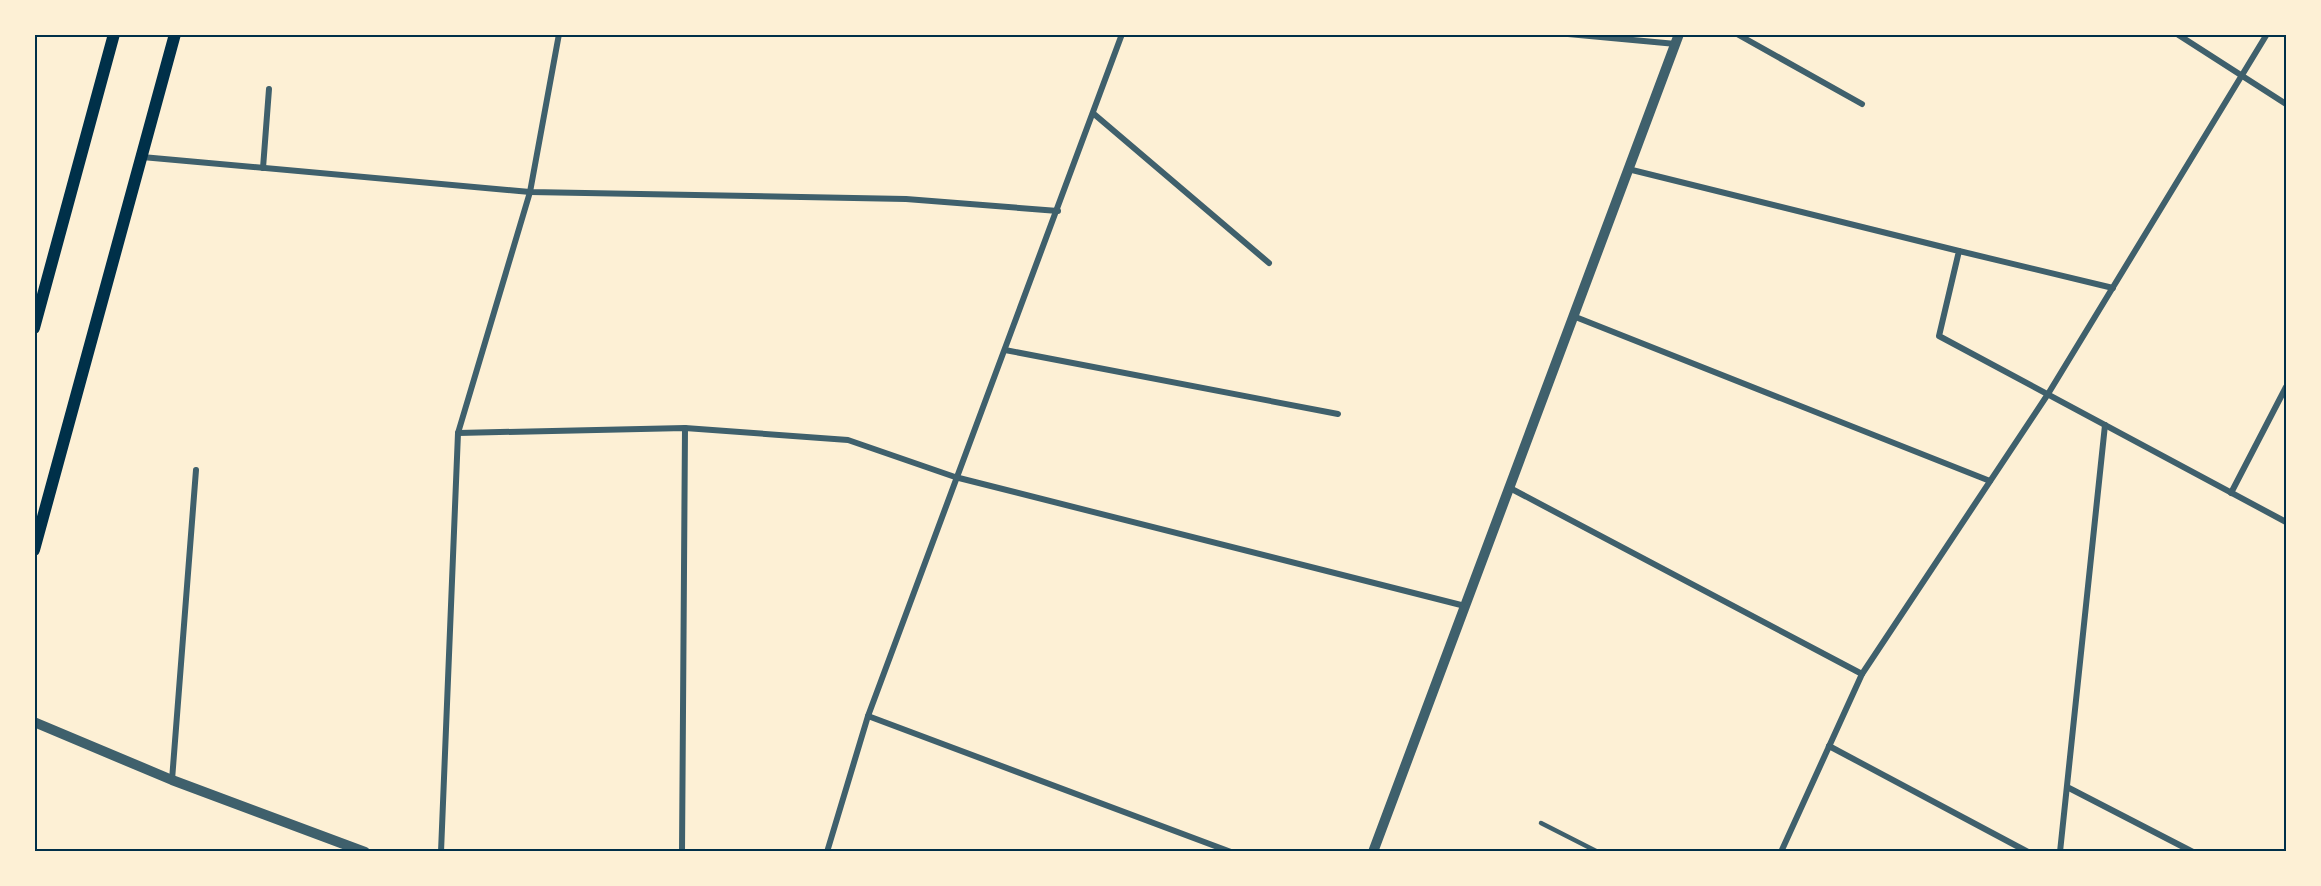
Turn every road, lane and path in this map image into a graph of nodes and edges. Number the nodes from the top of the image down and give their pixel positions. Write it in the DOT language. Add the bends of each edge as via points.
graph roads {
  1 [pos="114,34"];
  2 [pos="175,34"];
  3 [pos="559,34"];
  4 [pos="1122,34"];
  5 [pos="1568,34"];
  6 [pos="1737,34"];
  7 [pos="2177,34"];
  8 [pos="2268,34"];
  9 [pos="1677,39"];
  10 [pos="2242,76"];
  11 [pos="269,89"];
  12 [pos="1862,104"];
  13 [pos="2286,104"];
  14 [pos="1094,114"];
  15 [pos="142,157"];
  16 [pos="263,168"];
  17 [pos="1628,168"];
  18 [pos="530,192"];
  19 [pos="1058,211"];
  20 [pos="1959,251"];
  21 [pos="1269,263"];
  22 [pos="2113,288"];
  23 [pos="1573,316"];
  24 [pos="34,328"];
  25 [pos="1005,350"];
  26 [pos="2286,387"];
  27 [pos="2048,394"];
  28 [pos="1338,414"];
  29 [pos="2105,425"];
  30 [pos="685,428"];
  31 [pos="458,433"];
  32 [pos="196,470"];
  33 [pos="955,477"];
  34 [pos="1990,481"];
  35 [pos="1508,488"];
  36 [pos="2231,493"];
  37 [pos="2286,522"];
  38 [pos="34,550"];
  39 [pos="1465,606"];
  40 [pos="1862,674"];
  41 [pos="868,716"];
  42 [pos="34,722"];
  43 [pos="1829,746"];
  44 [pos="172,780"];
  45 [pos="2069,788"];
  46 [pos="1541,823"];
  47 [pos="365,852"];
  48 [pos="441,852"];
  49 [pos="682,852"];
  50 [pos="827,852"];
  51 [pos="1231,852"];
  52 [pos="1373,852"];
  53 [pos="1598,852"];
  54 [pos="1781,852"];
  55 [pos="2028,852"];
  56 [pos="2060,852"];
  57 [pos="2193,852"];
  1 -- 24 [label="main road"];
  2 -- 15 [label="main road"];
  3 -- 18 [label="street"];
  4 -- 14 [label="street"];
  5 -- 9 [label="street"];
  6 -- 12 [label="street"];
  7 -- 10 [label="street"];
  8 -- 10 [label="street"];
  9 -- 17 [label="street"];
  10 -- 13 [label="street"];
  10 -- 22 [label="street"];
  11 -- 16 [label="street"];
  14 -- 19 [label="street"];
  14 -- 21 [label="street"];
  15 -- 16 [label="street"];
  15 -- 38 [label="main road"];
  16 -- 18 [label="street"];
  17 -- 20 [label="street"];
  17 -- 23 [label="street"];
  18 -- 19 [label="street" via="906,199"];
  18 -- 31 [label="street"];
  19 -- 25 [label="street"];
  20 -- 22 [label="street"];
  20 -- 27 [label="street" via="1939,336"];
  22 -- 27 [label="street"];
  23 -- 34 [label="street"];
  23 -- 35 [label="street"];
  25 -- 28 [label="street"];
  25 -- 33 [label="street"];
  26 -- 36 [label="street"];
  27 -- 29 [label="street"];
  27 -- 34 [label="street"];
  29 -- 36 [label="street"];
  29 -- 45 [label="street"];
  30 -- 31 [label="street"];
  30 -- 33 [label="street" via="848,440"];
  30 -- 49 [label="street"];
  31 -- 48 [label="street"];
  32 -- 44 [label="street"];
  33 -- 39 [label="street"];
  33 -- 41 [label="street"];
  34 -- 40 [label="street"];
  35 -- 39 [label="street"];
  35 -- 40 [label="street"];
  36 -- 37 [label="street"];
  39 -- 52 [label="street"];
  40 -- 43 [label="street"];
  41 -- 50 [label="street"];
  41 -- 51 [label="street"];
  42 -- 44 [label="street"];
  43 -- 54 [label="street"];
  43 -- 55 [label="street"];
  44 -- 47 [label="street"];
  45 -- 56 [label="street"];
  45 -- 57 [label="street"];
  46 -- 53 [label="lane"];
}
